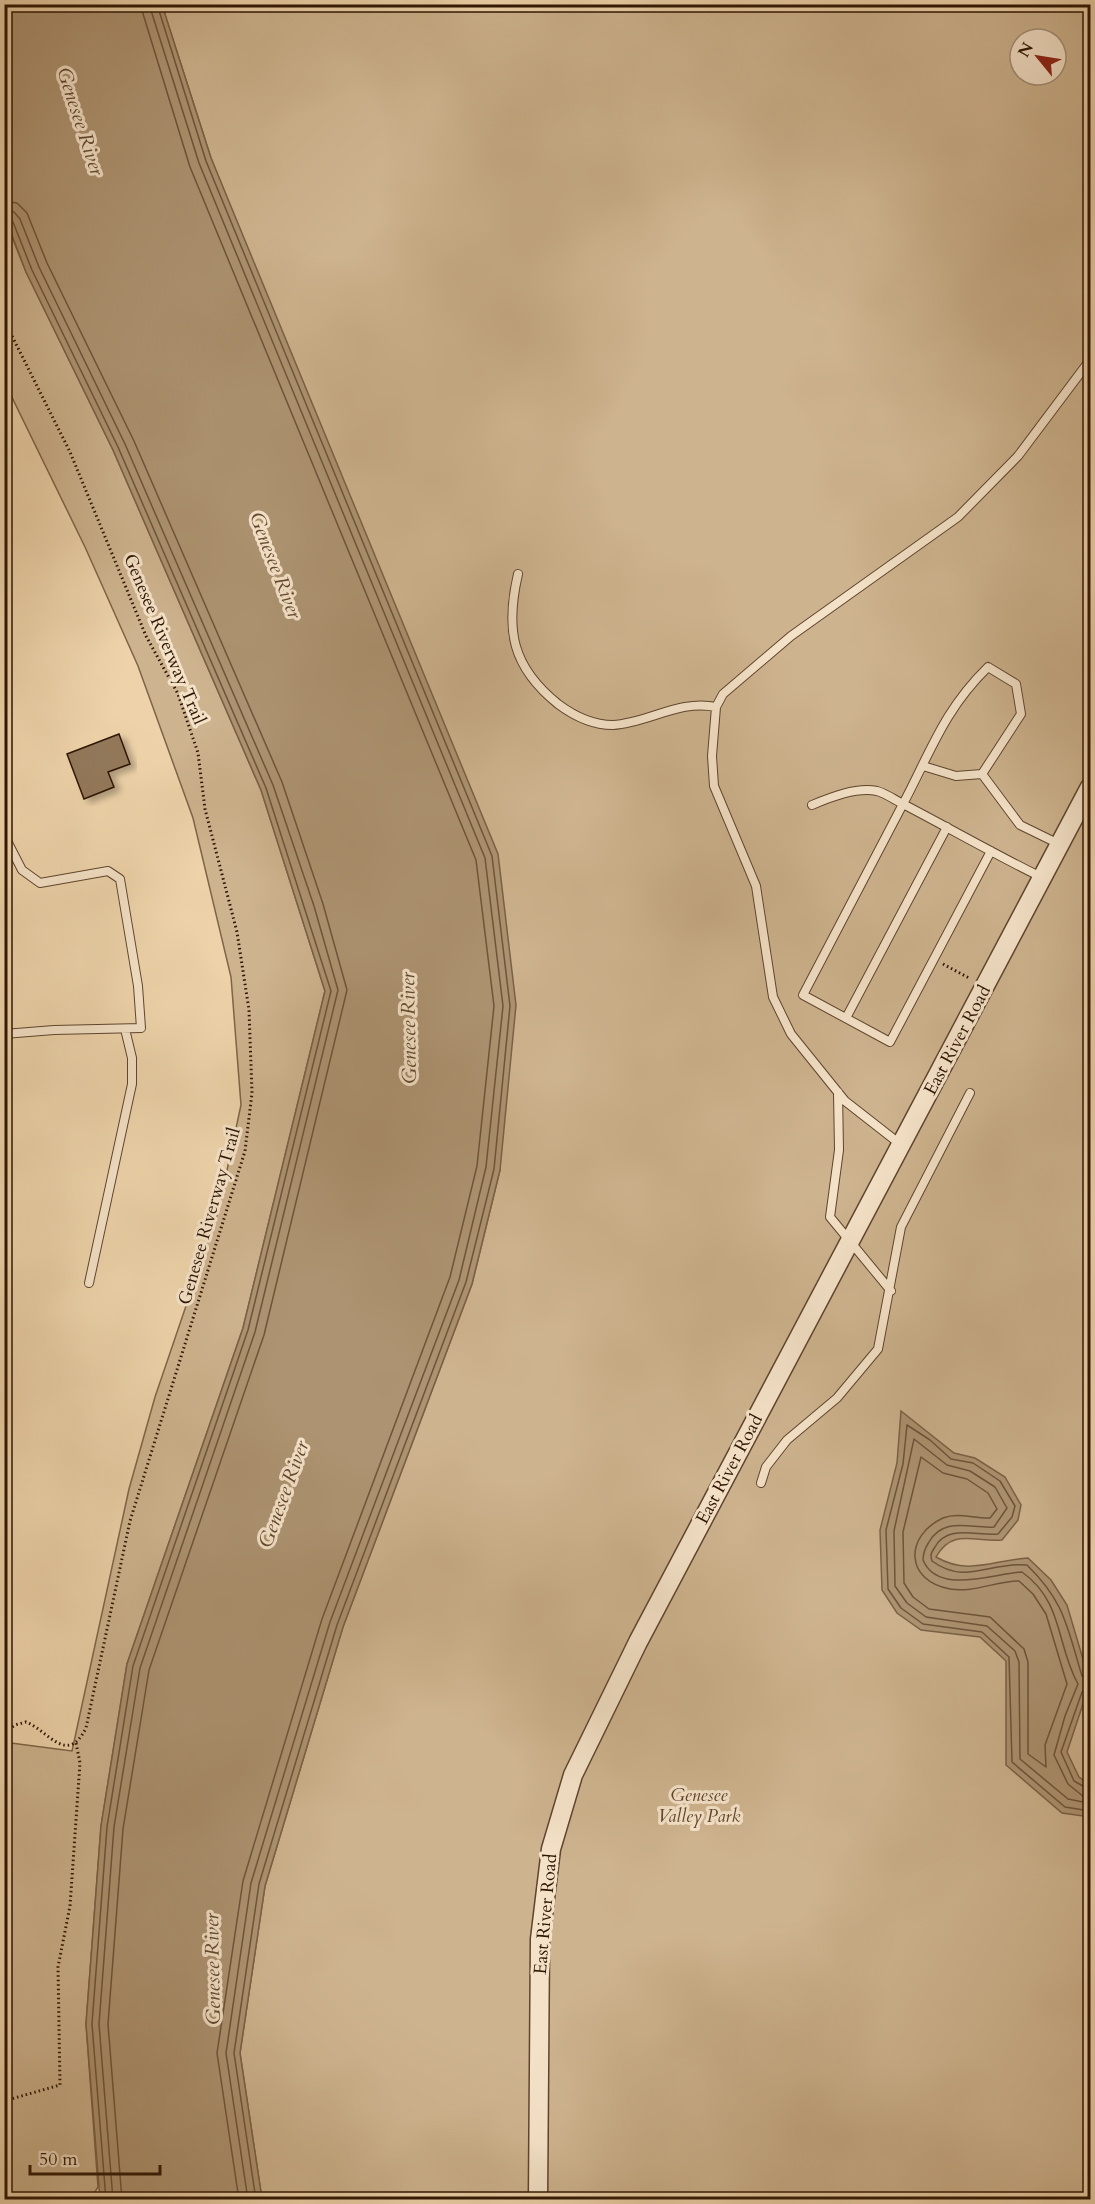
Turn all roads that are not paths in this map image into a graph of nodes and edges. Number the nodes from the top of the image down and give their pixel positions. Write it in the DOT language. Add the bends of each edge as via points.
graph roads {
  1 [pos="1090,360"];
  2 [pos="518,574"];
  3 [pos="716,707"];
  4 [pos="923,766"];
  5 [pos="982,774"];
  6 [pos="1090,788"];
  7 [pos="903,804"];
  8 [pos="812,805"];
  9 [pos="947,827"];
  10 [pos="4,836"];
  11 [pos="1060,845"];
  12 [pos="991,851"];
  13 [pos="1042,878"];
  14 [pos="846,1018"];
  15 [pos="125,1029"];
  16 [pos="4,1034"];
  17 [pos="838,1092"];
  18 [pos="970,1093"];
  19 [pos="901,1145"];
  20 [pos="849,1243"];
  21 [pos="89,1283"];
  22 [pos="891,1291"];
  23 [pos="761,1484"];
  24 [pos="538,2199"];
  1 -- 3 [label="lane" via="1017,456 958,517 790,636 723,694"];
  2 -- 3 [label="lane" via="511,608 517,651 530,676 564,708 593,723 612,725 689,706"];
  3 -- 17 [label="lane" via="714,786 756,886 773,997 791,1034"];
  4 -- 5 [label="lane" via="956,776"];
  4 -- 5 [label="lane" via="932,742 964,691 988,667 1016,684 1021,714"];
  4 -- 7 [label="lane"];
  5 -- 11 [label="lane" via="1020,825"];
  6 -- 11 [label="street, East River Road"];
  7 -- 8 [label="lane" via="870,791 841,794"];
  7 -- 9 [label="lane"];
  7 -- 14 [label="lane" via="803,995"];
  9 -- 12 [label="lane"];
  9 -- 14 [label="lane"];
  10 -- 15 [label="lane" via="22,870 40,883 108,871 120,879 141,1028"];
  11 -- 13 [label="street, East River Road"];
  12 -- 13 [label="lane"];
  12 -- 14 [label="lane" via="890,1042"];
  13 -- 19 [label="street, East River Road"];
  15 -- 16 [label="lane"];
  15 -- 21 [label="lane" via="132,1058 132,1084"];
  17 -- 19 [label="lane"];
  17 -- 20 [label="lane" via="839,1150 830,1217"];
  18 -- 22 [label="lane" via="901,1227"];
  19 -- 20 [label="street, East River Road"];
  20 -- 22 [label="lane"];
  20 -- 24 [label="street, East River Road" via="610,1696 564,1801 551,1849 540,1929"];
  22 -- 23 [label="lane" via="878,1349 837,1398 787,1440 766,1467"];
}
